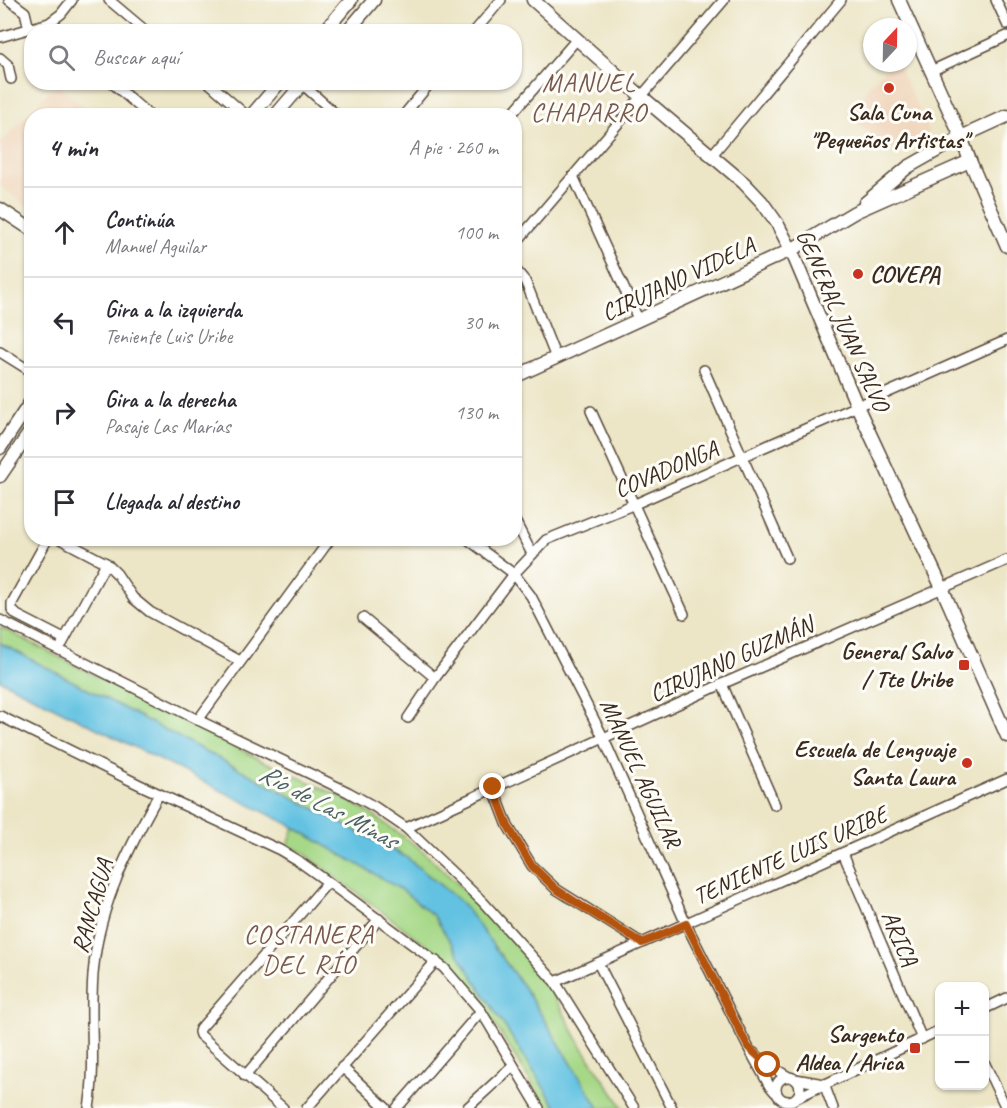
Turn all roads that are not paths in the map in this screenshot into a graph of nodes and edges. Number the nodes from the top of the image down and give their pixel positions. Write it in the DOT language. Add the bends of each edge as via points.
graph roads {
  1 [pos="9,0"];
  2 [pos="72,0"];
  3 [pos="109,0"];
  4 [pos="351,0"];
  5 [pos="374,0"];
  6 [pos="501,0"];
  7 [pos="532,0"];
  8 [pos="724,0"];
  9 [pos="841,0"];
  10 [pos="996,0"];
  11 [pos="901,1"];
  12 [pos="28,24"];
  13 [pos="45,24"];
  14 [pos="135,24"];
  15 [pos="331,24"];
  16 [pos="354,24"];
  17 [pos="481,24"];
  18 [pos="1007,24"];
  19 [pos="24,30"];
  20 [pos="1007,36"];
  21 [pos="0,37"];
  22 [pos="577,39"];
  23 [pos="0,58"];
  24 [pos="931,71"];
  25 [pos="10,79"];
  26 [pos="120,90"];
  27 [pos="218,90"];
  28 [pos="273,90"];
  29 [pos="297,90"];
  30 [pos="310,90"];
  31 [pos="424,90"];
  32 [pos="641,96"];
  33 [pos="141,108"];
  34 [pos="239,108"];
  35 [pos="256,108"];
  36 [pos="282,108"];
  37 [pos="330,108"];
  38 [pos="410,108"];
  39 [pos="517,108"];
  40 [pos="1007,116"];
  41 [pos="961,137"];
  42 [pos="712,155"];
  43 [pos="970,161"];
  44 [pos="573,176"];
  45 [pos="0,209"];
  46 [pos="855,212"];
  47 [pos="24,225"];
  48 [pos="522,236"];
  49 [pos="1007,246"];
  50 [pos="792,250"];
  51 [pos="522,277"];
  52 [pos="639,321"];
  53 [pos="1007,340"];
  54 [pos="0,352"];
  55 [pos="556,358"];
  56 [pos="24,367"];
  57 [pos="704,370"];
  58 [pos="522,373"];
  59 [pos="857,406"];
  60 [pos="591,411"];
  61 [pos="24,412"];
  62 [pos="24,441"];
  63 [pos="0,448"];
  64 [pos="742,457"];
  65 [pos="0,476"];
  66 [pos="635,504"];
  67 [pos="522,535"];
  68 [pos="44,546"];
  69 [pos="73,546"];
  70 [pos="325,546"];
  71 [pos="477,546"];
  72 [pos="532,554"];
  73 [pos="787,558"];
  74 [pos="1007,560"];
  75 [pos="106,563"];
  76 [pos="514,574"];
  77 [pos="942,588"];
  78 [pos="684,614"];
  79 [pos="363,618"];
  80 [pos="0,620"];
  81 [pos="64,639"];
  82 [pos="59,649"];
  83 [pos="240,662"];
  84 [pos="435,678"];
  85 [pos="722,684"];
  86 [pos="0,716"];
  87 [pos="408,718"];
  88 [pos="198,720"];
  89 [pos="1007,736"];
  90 [pos="603,737"];
  91 [pos="1007,779"];
  92 [pos="493,787"];
  93 [pos="159,794"];
  94 [pos="775,805"];
  95 [pos="406,828"];
  96 [pos="843,853"];
  97 [pos="328,882"];
  98 [pos="379,919"];
  99 [pos="686,924"];
  100 [pos="642,943"];
  101 [pos="436,961"];
  102 [pos="598,963"];
  103 [pos="555,982"];
  104 [pos="1007,998"];
  105 [pos="989,1007"];
  106 [pos="481,1011"];
  107 [pos="935,1032"];
  108 [pos="922,1039"];
  109 [pos="748,1047"];
  110 [pos="513,1066"];
  111 [pos="342,1067"];
  112 [pos="989,1072"];
  113 [pos="246,1076"];
  114 [pos="791,1078"];
  115 [pos="824,1084"];
  116 [pos="775,1092"];
  117 [pos="796,1098"];
  118 [pos="784,1101"];
  119 [pos="89,1108"];
  120 [pos="283,1108"];
  121 [pos="307,1108"];
  122 [pos="386,1108"];
  123 [pos="397,1108"];
  124 [pos="467,1108"];
  125 [pos="539,1108"];
  126 [pos="634,1108"];
  127 [pos="672,1108"];
  128 [pos="775,1108"];
  129 [pos="833,1108"];
  130 [pos="1006,1108"];
  1 -- 12 [label="street" via="25,12"];
  2 -- 13 [label="street" via="61,14"];
  3 -- 14 [label="street"];
  4 -- 15 [label="street"];
  5 -- 16 [label="street"];
  6 -- 17 [label="street"];
  7 -- 22 [label="street, GENERAL JUAN SALVO"];
  8 -- 32 [label="street"];
  9 -- 42 [label="street"];
  10 -- 18 [label="street"];
  11 -- 24 [label="street"];
  19 -- 21 [label="street"];
  20 -- 24 [label="street"];
  22 -- 32 [label="street, GENERAL JUAN SALVO"];
  22 -- 39 [label="street"];
  23 -- 25 [label="street" via="8,65"];
  24 -- 41 [label="street"];
  26 -- 33 [label="street"];
  27 -- 34 [label="street"];
  28 -- 35 [label="street"];
  29 -- 36 [label="street"];
  30 -- 37 [label="street"];
  31 -- 38 [label="street"];
  32 -- 42 [label="street, GENERAL JUAN SALVO"];
  32 -- 44 [label="street"];
  40 -- 41 [label="street, CIRUJANO VIDELA"];
  41 -- 43 [label="street"];
  41 -- 46 [label="street, CIRUJANO VIDELA" via="908,166"];
  42 -- 50 [label="street, GENERAL JUAN SALVO" via="762,202"];
  43 -- 46 [label="street, CIRUJANO VIDELA"];
  43 -- 49 [label="street"];
  44 -- 48 [label="street"];
  44 -- 52 [label="street"];
  45 -- 47 [label="street"];
  46 -- 50 [label="street, CIRUJANO VIDELA"];
  50 -- 52 [label="street, CIRUJANO VIDELA"];
  50 -- 59 [label="street, GENERAL JUAN SALVO"];
  51 -- 55 [label="street"];
  52 -- 55 [label="street, CIRUJANO VIDELA"];
  53 -- 59 [label="street, COVADONGA"];
  54 -- 56 [label="street"];
  55 -- 58 [label="street, CIRUJANO VIDELA"];
  57 -- 64 [label="street"];
  59 -- 64 [label="street, COVADONGA"];
  59 -- 77 [label="street, GENERAL JUAN SALVO"];
  60 -- 66 [label="street"];
  61 -- 63 [label="street"];
  62 -- 65 [label="street"];
  64 -- 66 [label="street, COVADONGA"];
  64 -- 73 [label="street"];
  66 -- 72 [label="street, COVADONGA" via="546,540"];
  66 -- 78 [label="street"];
  67 -- 72 [label="street"];
  68 -- 81 [label="street" via="12,603 12,610"];
  69 -- 75 [label="street"];
  70 -- 83 [label="street"];
  71 -- 76 [label="street, MANUEL AGUILAR"];
  72 -- 76 [label="street, COVADONGA"];
  74 -- 77 [label="street, CIRUJANO GUZMÁN"];
  75 -- 81 [label="street"];
  75 -- 83 [label="street" via="144,608"];
  76 -- 84 [label="street, COVADONGA"];
  76 -- 90 [label="street, MANUEL AGUILAR" via="531,596"];
  77 -- 85 [label="street, CIRUJANO GUZMÁN"];
  77 -- 89 [label="street, GENERAL JUAN SALVO"];
  79 -- 84 [label="street"];
  80 -- 82 [label="street"];
  81 -- 82 [label="street"];
  82 -- 88 [label="street"];
  83 -- 88 [label="street"];
  84 -- 87 [label="street, COVADONGA"];
  85 -- 90 [label="street, CIRUJANO GUZMÁN"];
  85 -- 94 [label="street"];
  86 -- 93 [label="street"];
  88 -- 95 [label="street" via="348,792"];
  90 -- 92 [label="street, CIRUJANO GUZMÁN"];
  90 -- 99 [label="street, MANUEL AGUILAR"];
  91 -- 96 [label="street, TENIENTE LUIS URIBE"];
  92 -- 95 [label="street, CIRUJANO GUZMÁN"];
  92 -- 100 [label="street" via="508,826 532,866 556,889"];
  93 -- 97 [label="street" via="280,850"];
  93 -- 119 [label="street, RANCAGUA" via="114,886 99,936 94,965"];
  95 -- 103 [label="street" via="483,902"];
  96 -- 99 [label="street, TENIENTE LUIS URIBE"];
  96 -- 108 [label="street, ARICA"];
  97 -- 98 [label="street"];
  97 -- 113 [label="street" via="199,1032"];
  98 -- 101 [label="street"];
  98 -- 113 [label="street"];
  99 -- 100 [label="street, TENIENTE LUIS URIBE"];
  99 -- 109 [label="street, MANUEL AGUILAR"];
  100 -- 102 [label="street, TENIENTE LUIS URIBE"];
  101 -- 106 [label="street"];
  101 -- 111 [label="street"];
  102 -- 103 [label="street, TENIENTE LUIS URIBE"];
  102 -- 127 [label="street"];
  103 -- 126 [label="street"];
  104 -- 105 [label="street"];
  106 -- 110 [label="street"];
  106 -- 123 [label="street"];
  107 -- 108 [label="street"];
  108 -- 115 [label="street"];
  109 -- 114 [label="street, MANUEL AGUILAR"];
  109 -- 116 [label="street, MANUEL AGUILAR"];
  110 -- 124 [label="street"];
  110 -- 125 [label="street"];
  111 -- 121 [label="street"];
  111 -- 122 [label="street"];
  112 -- 130 [label="street"];
  113 -- 120 [label="street"];
  114 -- 115 [label="street"];
  114 -- 116 [label="street" via="783,1077 776,1083"];
  114 -- 117 [label="street" via="798,1082 800,1090"];
  115 -- 117 [label="street"];
  115 -- 129 [label="street"];
  116 -- 118 [label="street"];
  117 -- 118 [label="street"];
  118 -- 128 [label="street"];
}
